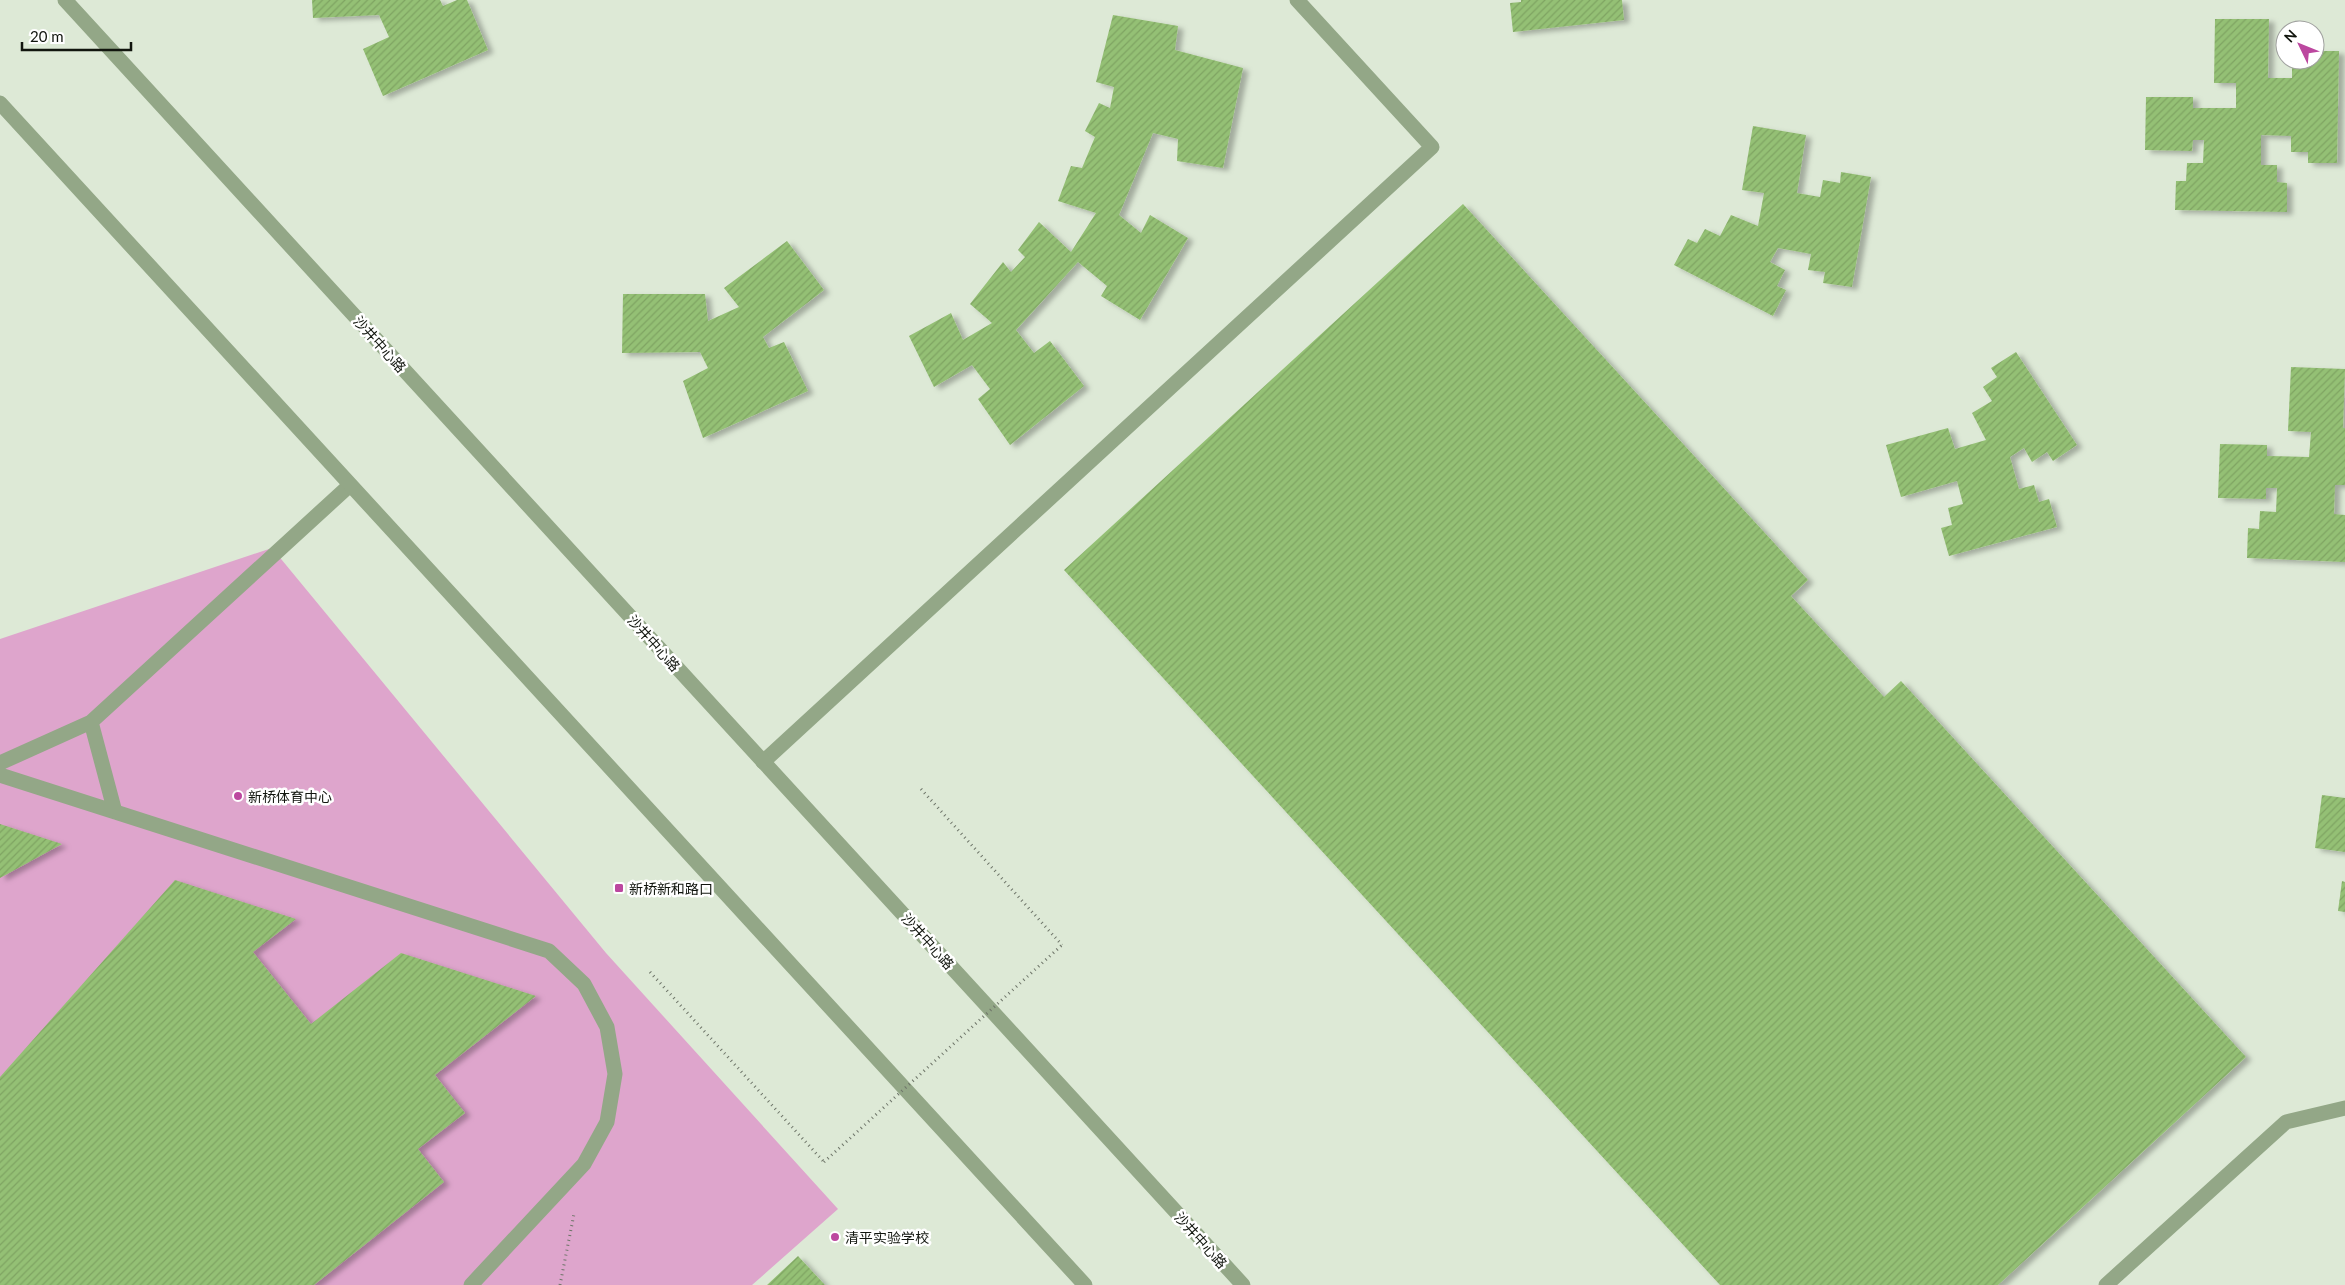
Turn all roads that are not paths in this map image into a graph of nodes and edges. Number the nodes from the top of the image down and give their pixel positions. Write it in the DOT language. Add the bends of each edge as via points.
graph roads {
  1 [pos="65,0"];
  2 [pos="1297,0"];
  3 [pos="0,103"];
  4 [pos="350,485"];
  5 [pos="91,722"];
  6 [pos="763,762"];
  7 [pos="0,763"];
  8 [pos="0,775"];
  9 [pos="115,812"];
  10 [pos="2345,1108"];
  11 [pos="472,1285"];
  12 [pos="1085,1285"];
  13 [pos="1243,1285"];
  14 [pos="2106,1285"];
  1 -- 6 [label="street, 沙井中心路"];
  2 -- 6 [label="street" via="1432,146"];
  3 -- 4 [label="street"];
  4 -- 5 [label="street"];
  4 -- 12 [label="street"];
  5 -- 7 [label="street"];
  5 -- 9 [label="street"];
  6 -- 13 [label="street, 沙井中心路"];
  8 -- 9 [label="street"];
  9 -- 11 [label="street" via="549,951 584,984 607,1027 615,1074 607,1122 584,1164"];
  10 -- 14 [label="street" via="2286,1122"];
}
